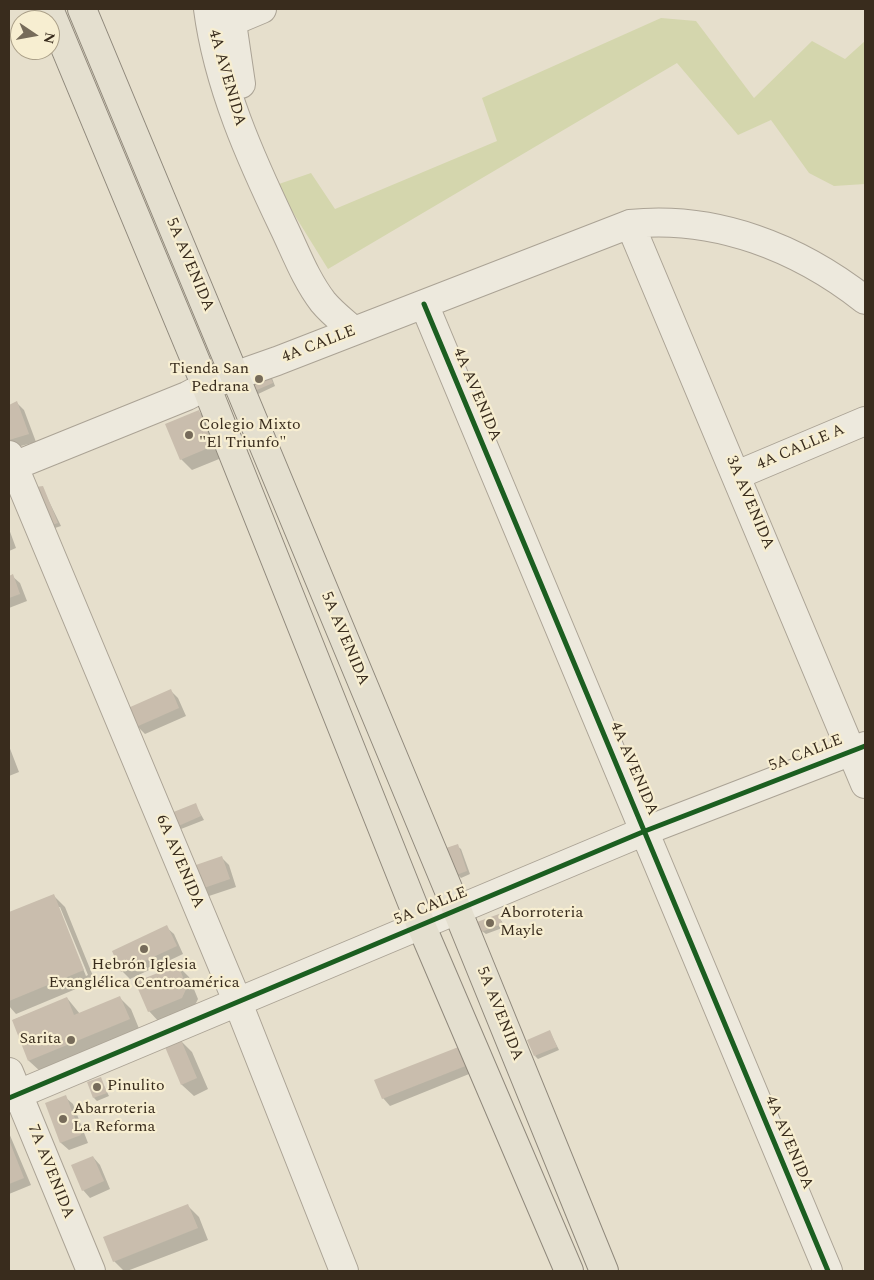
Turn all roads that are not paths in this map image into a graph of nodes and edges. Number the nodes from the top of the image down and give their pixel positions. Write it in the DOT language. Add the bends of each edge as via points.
graph roads {
  1 [pos="50,9"];
  2 [pos="82,9"];
  3 [pos="262,9"];
  4 [pos="223,13"];
  5 [pos="630,224"];
  6 [pos="865,300"];
  7 [pos="424,304"];
  8 [pos="354,331"];
  9 [pos="235,377"];
  10 [pos="206,386"];
  11 [pos="865,420"];
  12 [pos="10,463"];
  13 [pos="737,475"];
  14 [pos="858,748"];
  15 [pos="865,784"];
  16 [pos="645,831"];
  17 [pos="457,910"];
  18 [pos="422,925"];
  19 [pos="238,1003"];
  20 [pos="12,1088"];
  21 [pos="91,1271"];
  22 [pos="344,1271"];
  23 [pos="568,1271"];
  24 [pos="604,1271"];
  25 [pos="828,1271"];
  1 -- 10 [label="main road, 5A AVENIDA"];
  2 -- 9 [label="main road, 5A AVENIDA"];
  3 -- 4 [label="street"];
  4 -- 8 [label="street, 4A AVENIDA" via="210,25 232,106 258,174 306,276 324,303"];
  5 -- 6 [label="street, 4A CALLE" via="685,224 748,236 800,257"];
  5 -- 7 [label="street, 4A CALLE"];
  5 -- 13 [label="street, 3A AVENIDA"];
  7 -- 8 [label="street, 4A CALLE"];
  7 -- 16 [label="street, 4A AVENIDA"];
  8 -- 9 [label="street, 4A CALLE"];
  9 -- 10 [label="street, 4A CALLE"];
  9 -- 17 [label="main road, 5A AVENIDA"];
  10 -- 12 [label="street, 4A CALLE"];
  10 -- 18 [label="main road, 5A AVENIDA"];
  11 -- 13 [label="street, 4A CALLE A"];
  12 -- 19 [label="street, 6A AVENIDA"];
  13 -- 14 [label="street, 3A AVENIDA"];
  14 -- 15 [label="street, 3A AVENIDA"];
  14 -- 16 [label="street, 5A CALLE"];
  16 -- 17 [label="street, 5A CALLE"];
  16 -- 25 [label="street, 4A AVENIDA"];
  17 -- 18 [label="street, 5A CALLE"];
  17 -- 24 [label="main road, 5A AVENIDA"];
  18 -- 19 [label="street, 5A CALLE"];
  18 -- 23 [label="main road, 5A AVENIDA"];
  19 -- 20 [label="street, 5A CALLE"];
  19 -- 22 [label="street, 6A AVENIDA"];
  20 -- 21 [label="street, 7A AVENIDA"];
}
